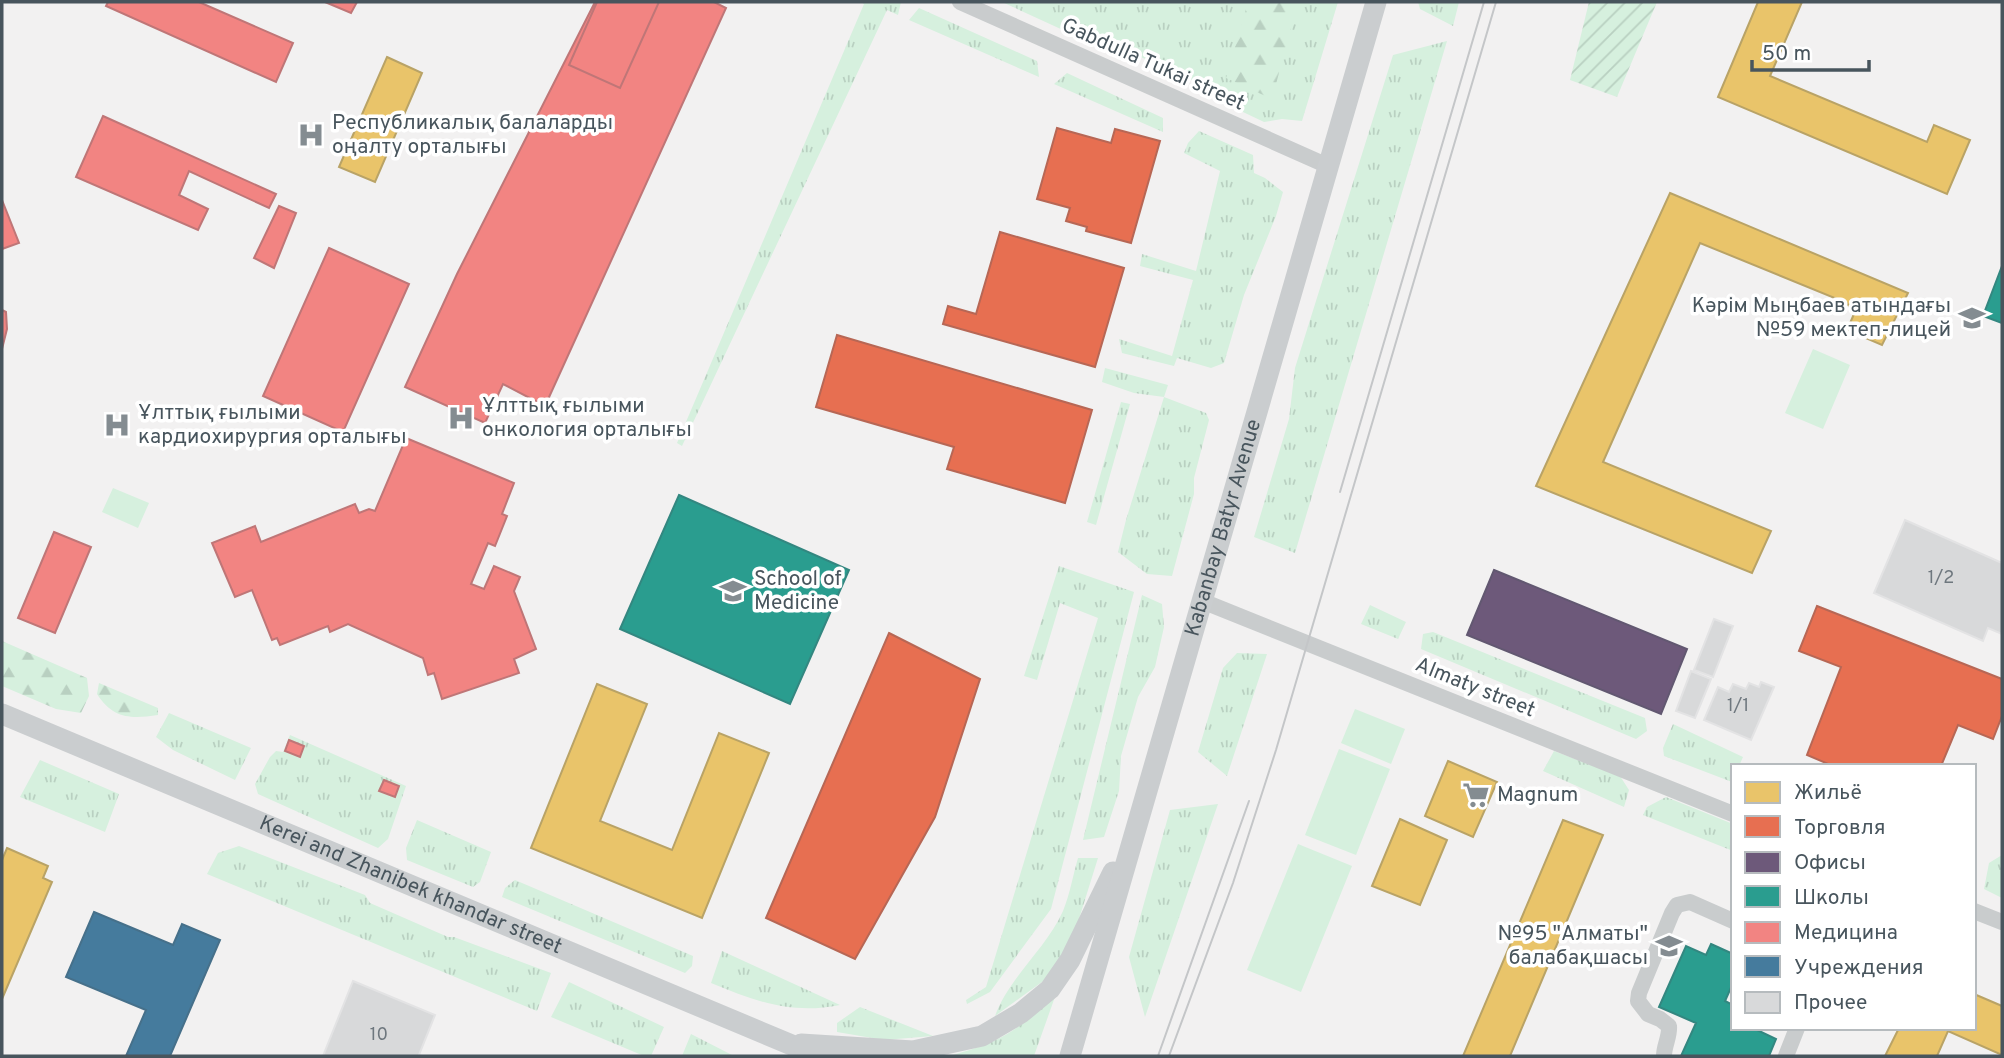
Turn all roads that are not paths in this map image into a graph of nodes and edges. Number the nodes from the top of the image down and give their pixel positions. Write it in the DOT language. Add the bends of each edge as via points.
graph roads {
  1 [pos="960,2"];
  2 [pos="1376,2"];
  3 [pos="1328,166"];
  4 [pos="1202,601"];
  5 [pos="2,714"];
  6 [pos="1731,813"];
  7 [pos="1138,821"];
  8 [pos="1976,912"];
  9 [pos="1731,920"];
  10 [pos="2002,922"];
  11 [pos="1796,1030"];
  12 [pos="792,1049"];
  13 [pos="818,1056"];
  14 [pos="1070,1056"];
  15 [pos="1664,1056"];
  16 [pos="1786,1056"];
  1 -- 3 [label="street, Gabdulla Tukai street"];
  2 -- 3 [label="main road, Kabanbay Batyr Avenue"];
  3 -- 4 [label="main road, Kabanbay Batyr Avenue"];
  4 -- 6 [label="street, Almaty street"];
  4 -- 7 [label="main road, Kabanbay Batyr Avenue"];
  5 -- 12 [label="main road, Kerei and Zhanibek khandar street"];
  7 -- 12 [label="main road" via="1070,960 1050,989 1021,1013 982,1036 913,1051"];
  7 -- 14 [label="main road, Kabanbay Batyr Avenue"];
  8 -- 10 [label="street"];
  9 -- 15 [label="street" via="1690,902 1677,905 1672,913 1638,1001 1648,1014 1669,1026"];
  11 -- 16 [label="street"];
  12 -- 13 [label="main road, Kerei and Zhanibek khandar street"];
}
